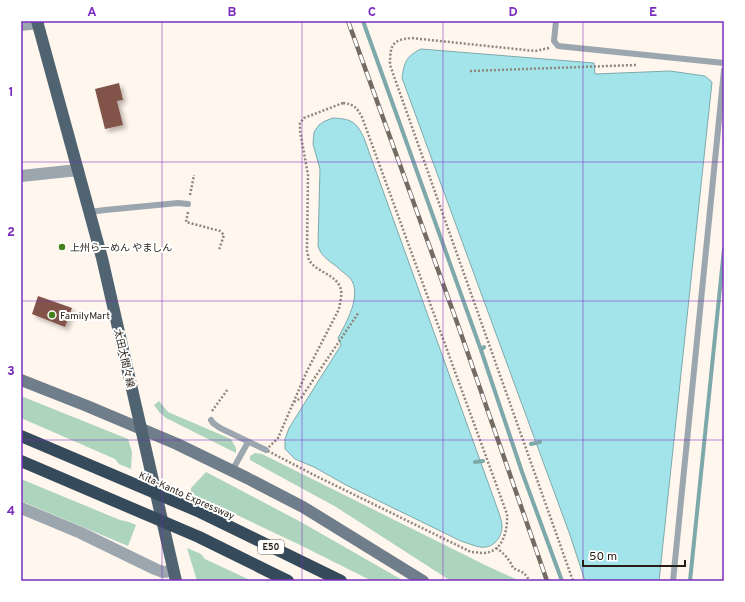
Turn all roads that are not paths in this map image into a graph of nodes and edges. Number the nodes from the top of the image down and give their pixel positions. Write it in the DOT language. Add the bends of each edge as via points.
graph roads {
  1 [pos="556,21"];
  2 [pos="37,22"];
  3 [pos="21,25"];
  4 [pos="724,63"];
  5 [pos="724,70"];
  6 [pos="78,170"];
  7 [pos="21,176"];
  8 [pos="188,204"];
  9 [pos="90,212"];
  10 [pos="21,380"];
  11 [pos="211,420"];
  12 [pos="141,428"];
  13 [pos="21,436"];
  14 [pos="248,442"];
  15 [pos="266,450"];
  16 [pos="21,461"];
  17 [pos="232,471"];
  18 [pos="21,508"];
  19 [pos="175,576"];
  20 [pos="288,581"];
  21 [pos="341,581"];
  22 [pos="423,581"];
  23 [pos="673,581"];
  1 -- 4 [label="lane" via="554,41 558,46"];
  2 -- 3 [label="street"];
  2 -- 6 [label="main road, 太田大間々線"];
  5 -- 23 [label="lane"];
  6 -- 7 [label="street"];
  6 -- 9 [label="main road, 太田大間々線"];
  8 -- 9 [label="lane"];
  9 -- 12 [label="main road, 太田大間々線"];
  10 -- 12 [label="street"];
  11 -- 14 [label="lane" via="213,424"];
  12 -- 17 [label="street"];
  12 -- 19 [label="main road, 太田大間々線"];
  13 -- 21 [label="highway, Kita-Kanto Expressway / E50" via="200,512"];
  14 -- 15 [label="lane"];
  14 -- 17 [label="lane"];
  16 -- 20 [label="highway, E50" via="199,538"];
  17 -- 22 [label="street" via="303,507"];
  18 -- 19 [label="street"];
}
